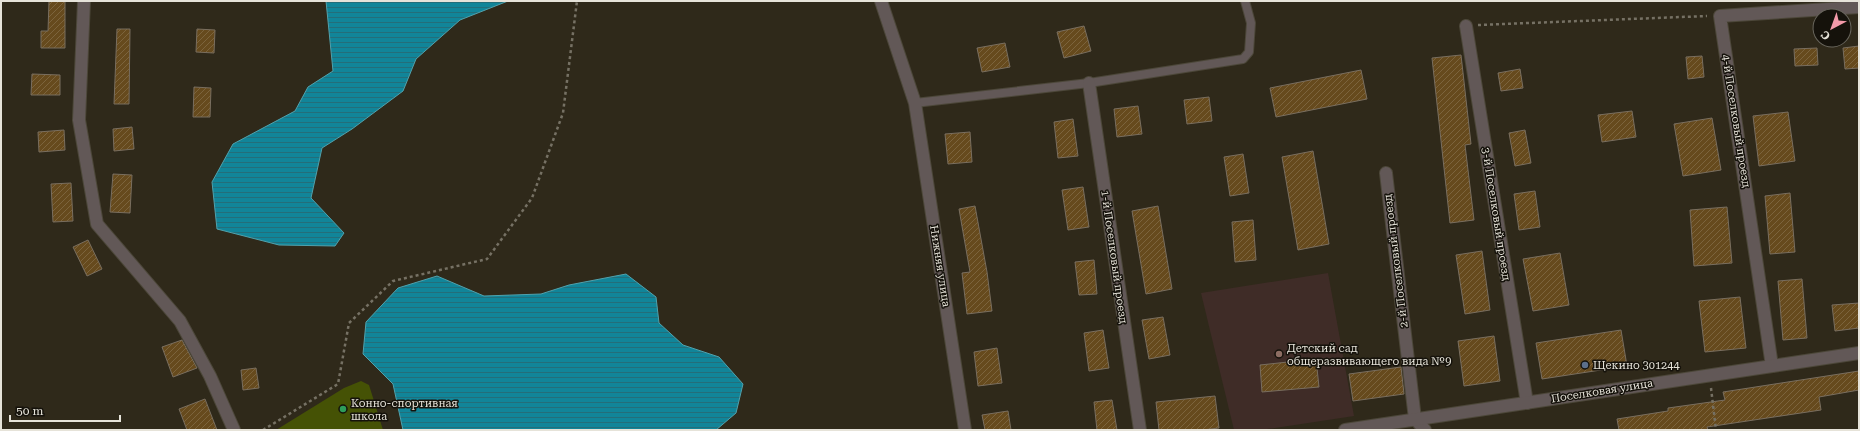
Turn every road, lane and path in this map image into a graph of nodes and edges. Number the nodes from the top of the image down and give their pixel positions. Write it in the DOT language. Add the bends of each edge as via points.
graph roads {
  1 [pos="84,1"];
  2 [pos="577,1"];
  3 [pos="881,1"];
  4 [pos="1245,1"];
  5 [pos="1859,7"];
  6 [pos="1720,16"];
  7 [pos="1466,26"];
  8 [pos="1089,83"];
  9 [pos="914,103"];
  10 [pos="1386,174"];
  11 [pos="1859,352"];
  12 [pos="1772,366"];
  13 [pos="1710,375"];
  14 [pos="1527,402"];
  15 [pos="1415,419"];
  16 [pos="234,430"];
  17 [pos="263,430"];
  18 [pos="965,430"];
  19 [pos="1140,430"];
  20 [pos="1345,430"];
  21 [pos="1425,430"];
  22 [pos="1716,430"];
  1 -- 16 [label="street" via="79,120 97,224 180,321 210,376"];
  2 -- 17 [label="path" via="563,113 532,198 487,259 394,281 349,323 338,384"];
  3 -- 9 [label="street, Нижняя улица"];
  4 -- 8 [label="lane" via="1251,23 1249,52 1243,58"];
  5 -- 6 [label="street"];
  6 -- 7 [label="path"];
  6 -- 12 [label="street, 4-й Поселковый проезд"];
  7 -- 14 [label="street, 3-й Поселковый проезд"];
  8 -- 9 [label="lane"];
  8 -- 19 [label="street, 1-й Поселковый проезд"];
  9 -- 18 [label="street, Нижняя улица"];
  10 -- 15 [label="street, 2-й Поселковый проезд"];
  11 -- 12 [label="street, Поселковая улица"];
  12 -- 13 [label="street, Поселковая улица"];
  13 -- 14 [label="street, Поселковая улица"];
  13 -- 22 [label="path"];
  14 -- 15 [label="street, Поселковая улица"];
  15 -- 20 [label="street, Поселковая улица"];
  15 -- 21 [label="street"];
}
